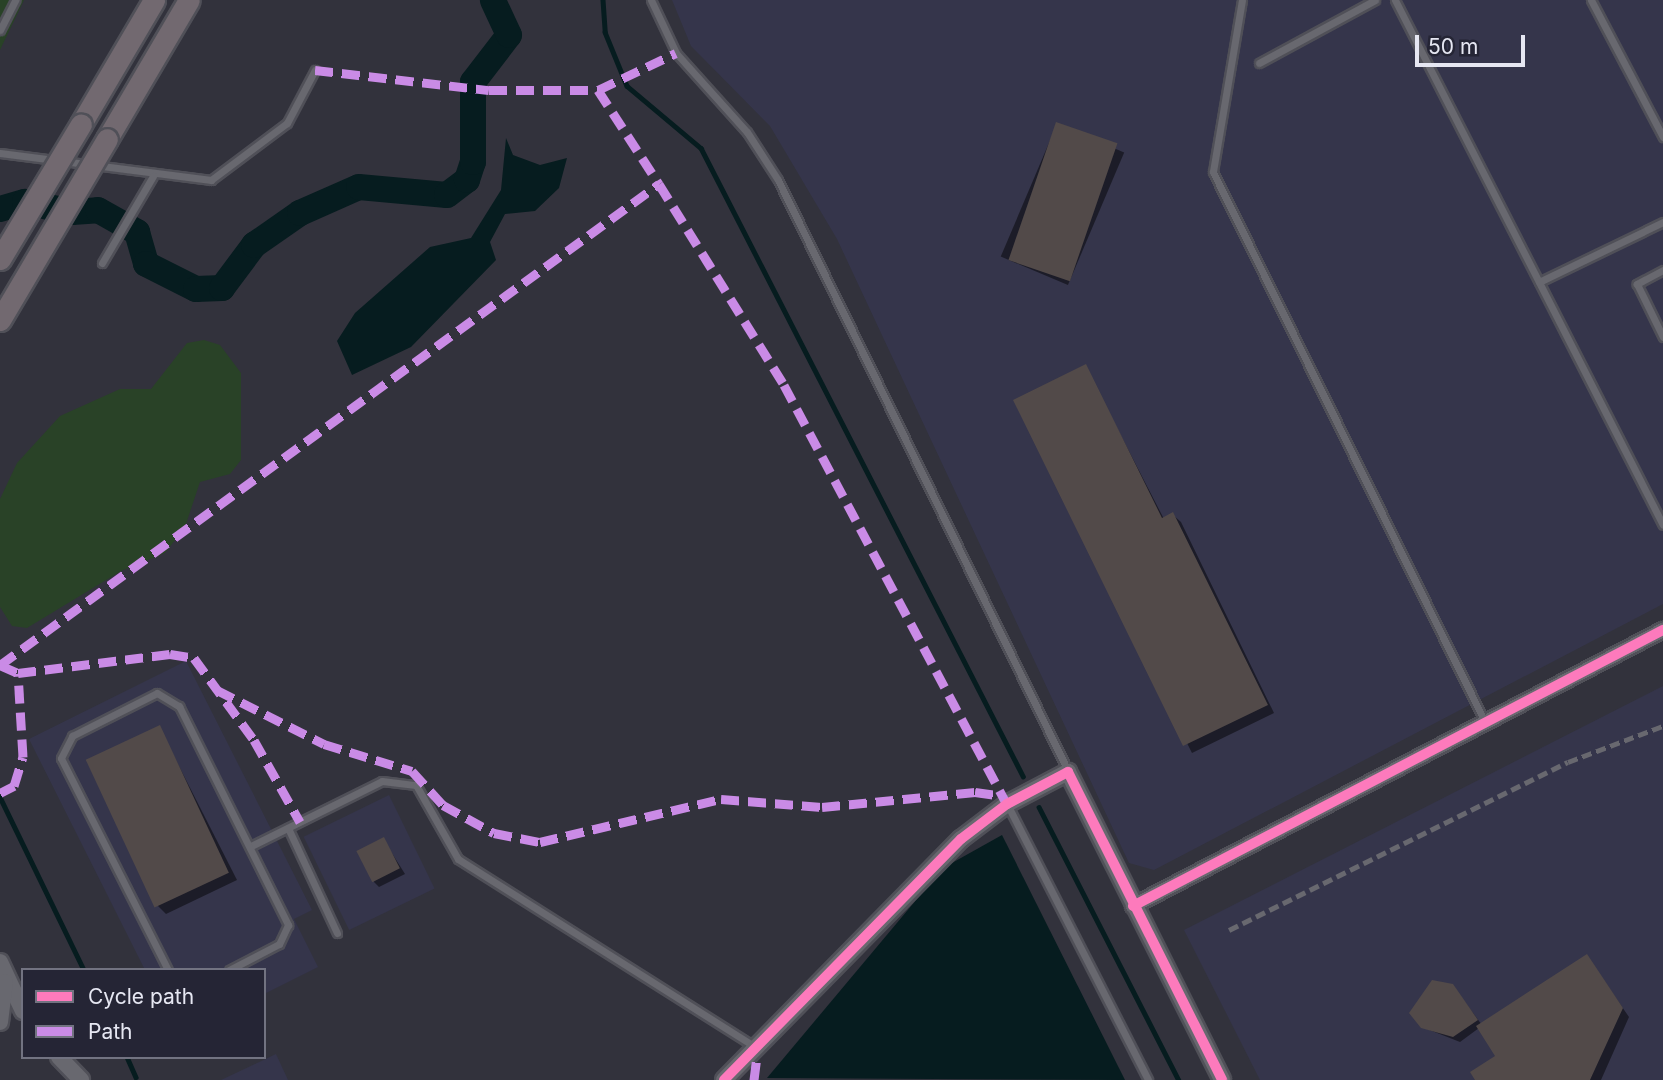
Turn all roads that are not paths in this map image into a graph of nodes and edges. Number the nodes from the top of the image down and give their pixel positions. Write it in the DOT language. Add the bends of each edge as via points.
graph roads {
  1 [pos="15,0"];
  2 [pos="154,0"];
  3 [pos="189,0"];
  4 [pos="651,0"];
  5 [pos="1242,0"];
  6 [pos="1376,0"];
  7 [pos="1395,0"];
  8 [pos="1591,0"];
  9 [pos="0,30"];
  10 [pos="1259,63"];
  11 [pos="315,70"];
  12 [pos="1663,137"];
  13 [pos="0,153"];
  14 [pos="152,176"];
  15 [pos="1663,222"];
  16 [pos="0,259"];
  17 [pos="102,263"];
  18 [pos="1663,270"];
  19 [pos="1539,282"];
  20 [pos="0,320"];
  21 [pos="1663,337"];
  22 [pos="1663,525"];
  23 [pos="1663,630"];
  24 [pos="1485,722"];
  25 [pos="1068,772"];
  26 [pos="1007,803"];
  27 [pos="288,828"];
  28 [pos="251,846"];
  29 [pos="1133,905"];
  30 [pos="337,933"];
  31 [pos="2,967"];
  32 [pos="167,968"];
  33 [pos="233,968"];
  34 [pos="21,1007"];
  35 [pos="0,1022"];
  36 [pos="760,1050"];
  37 [pos="60,1059"];
  38 [pos="81,1080"];
  39 [pos="724,1080"];
  40 [pos="1147,1080"];
  41 [pos="1222,1080"];
  1 -- 9 [label="lane"];
  2 -- 16 [label="main road, bridge"];
  3 -- 20 [label="main road, bridge"];
  4 -- 25 [label="lane" via="676,53 747,132 778,180"];
  5 -- 24 [label="lane" via="1213,172"];
  6 -- 10 [label="lane"];
  7 -- 19 [label="lane"];
  8 -- 12 [label="lane"];
  11 -- 14 [label="lane" via="287,123 211,180"];
  13 -- 14 [label="lane"];
  14 -- 17 [label="lane"];
  15 -- 19 [label="lane"];
  18 -- 21 [label="lane" via="1637,284"];
  19 -- 22 [label="lane"];
  23 -- 24 [label="street"];
  24 -- 29 [label="street"];
  25 -- 26 [label="street"];
  25 -- 29 [label="street"];
  26 -- 36 [label="street" via="934,866"];
  26 -- 40 [label="lane"];
  27 -- 28 [label="lane"];
  27 -- 30 [label="lane"];
  27 -- 36 [label="lane" via="382,781 415,785 458,859"];
  28 -- 32 [label="lane" via="170,699 157,694 63,744 68,775"];
  28 -- 33 [label="lane" via="289,925 287,937"];
  29 -- 41 [label="street"];
  31 -- 34 [label="street"];
  31 -- 35 [label="street"];
  36 -- 39 [label="street"];
  37 -- 38 [label="street"];
}
